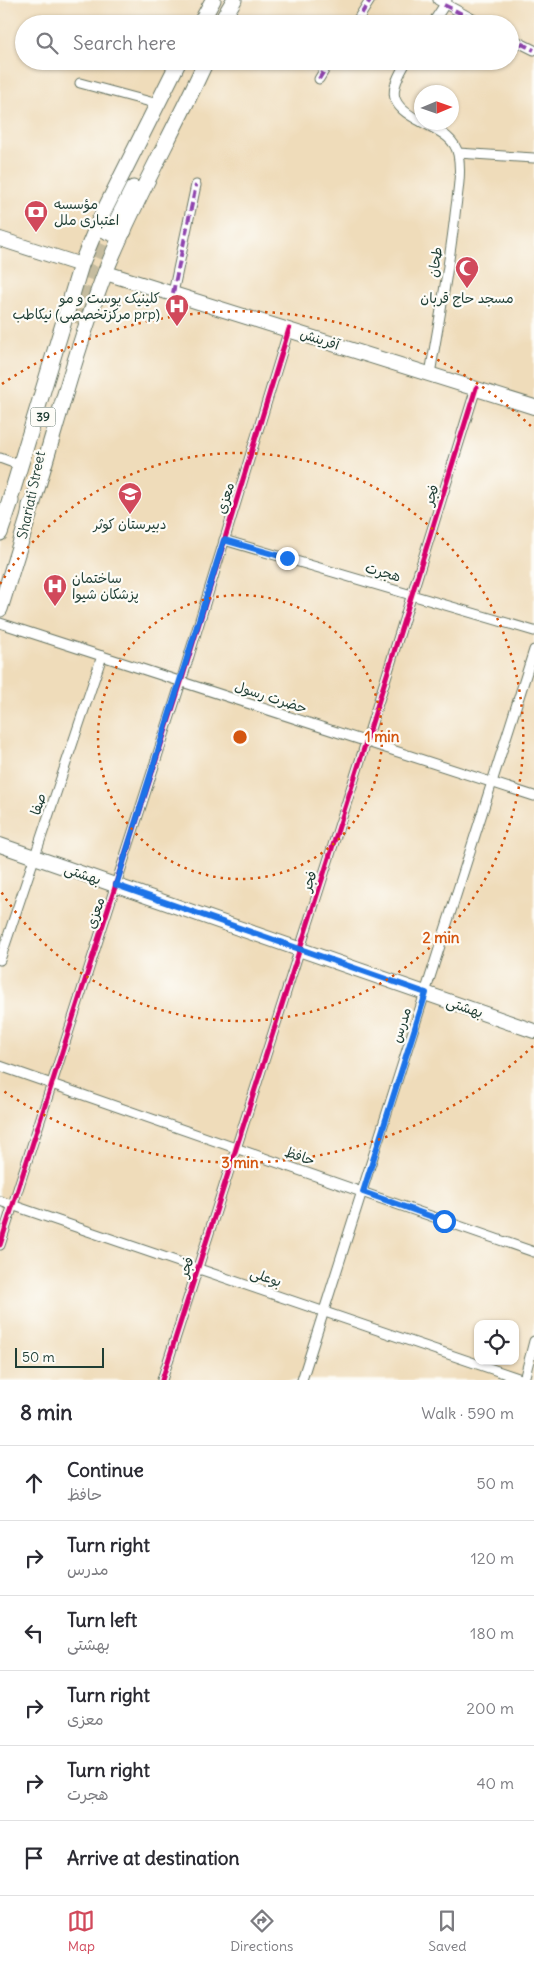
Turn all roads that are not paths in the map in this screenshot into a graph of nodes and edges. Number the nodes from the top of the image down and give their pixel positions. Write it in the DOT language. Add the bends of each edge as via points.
graph roads {
  1 [pos="213,0"];
  2 [pos="370,0"];
  3 [pos="443,2"];
  4 [pos="233,3"];
  5 [pos="205,15"];
  6 [pos="207,15"];
  7 [pos="227,15"];
  8 [pos="361,15"];
  9 [pos="436,15"];
  10 [pos="466,15"];
  11 [pos="519,42"];
  12 [pos="534,50"];
  13 [pos="175,70"];
  14 [pos="185,70"];
  15 [pos="191,70"];
  16 [pos="201,70"];
  17 [pos="324,70"];
  18 [pos="401,70"];
  19 [pos="319,79"];
  20 [pos="80,83"];
  21 [pos="158,104"];
  22 [pos="414,118"];
  23 [pos="437,130"];
  24 [pos="458,153"];
  25 [pos="534,158"];
  26 [pos="196,185"];
  27 [pos="113,223"];
  28 [pos="0,239"];
  29 [pos="81,264"];
  30 [pos="106,272"];
  31 [pos="173,293"];
  32 [pos="75,321"];
  33 [pos="289,329"];
  34 [pos="430,374"];
  35 [pos="476,388"];
  36 [pos="534,407"];
  37 [pos="0,458"];
  38 [pos="19,465"];
  39 [pos="7,510"];
  40 [pos="0,533"];
  41 [pos="224,540"];
  42 [pos="412,595"];
  43 [pos="0,609"];
  44 [pos="0,623"];
  45 [pos="534,631"];
  46 [pos="534,650"];
  47 [pos="102,656"];
  48 [pos="180,682"];
  49 [pos="366,742"];
  50 [pos="492,783"];
  51 [pos="534,796"];
  52 [pos="0,845"];
  53 [pos="35,857"];
  54 [pos="116,885"];
  55 [pos="298,949"];
  56 [pos="0,960"];
  57 [pos="426,993"];
  58 [pos="534,1030"];
  59 [pos="0,1066"];
  60 [pos="52,1084"];
  61 [pos="236,1148"];
  62 [pos="363,1192"];
  63 [pos="0,1201"];
  64 [pos="13,1205"];
  65 [pos="0,1245"];
  66 [pos="534,1252"];
  67 [pos="198,1268"];
  68 [pos="325,1312"];
  69 [pos="534,1340"];
  70 [pos="162,1380"];
  71 [pos="302,1380"];
  72 [pos="524,1380"];
  1 -- 5 [label="main road"];
  1 -- 6 [label="main road"];
  2 -- 8 [label="street"];
  3 -- 9 [label="street"];
  3 -- 10 [label="street"];
  4 -- 7 [label="main road"];
  11 -- 12 [label="street"];
  13 -- 21 [label="main road"];
  14 -- 27 [label="main road"];
  15 -- 27 [label="main road"];
  16 -- 27 [label="main road"];
  17 -- 19 [label="street"];
  18 -- 22 [label="street" via="394,95 405,114"];
  20 -- 21 [label="street"];
  21 -- 27 [label="main road"];
  23 -- 24 [label="street" via="452,141"];
  24 -- 25 [label="street"];
  24 -- 34 [label="street, طحان" via="452,242"];
  26 -- 31 [label="street"];
  27 -- 29 [label="main road"];
  27 -- 30 [label="main road"];
  28 -- 29 [label="street"];
  29 -- 30 [label="main road"];
  29 -- 32 [label="main road"];
  30 -- 31 [label="street, آفرینش"];
  30 -- 32 [label="main road"];
  31 -- 33 [label="street, آفرینش"];
  32 -- 38 [label="main road"];
  32 -- 39 [label="main road, Shariati Street / 39" via="27,468"];
  32 -- 43 [label="main road, Shariati Street / 39" via="34,471 29,515"];
  33 -- 34 [label="street, آفرینش"];
  33 -- 41 [label="street, معزی"];
  34 -- 35 [label="street, آفرینش"];
  35 -- 36 [label="street, آفرینش"];
  35 -- 42 [label="street, فجر"];
  37 -- 38 [label="street"];
  38 -- 39 [label="main road"];
  39 -- 40 [label="main road, Shariati Street / 39"];
  41 -- 42 [label="street, هجرت"];
  41 -- 48 [label="street, معزی"];
  42 -- 45 [label="street, هجرت"];
  42 -- 49 [label="street, فجر"];
  44 -- 47 [label="street, حضرت رسول"];
  46 -- 50 [label="street, مدرس"];
  47 -- 48 [label="street, حضرت رسول"];
  47 -- 53 [label="street, صفا"];
  48 -- 49 [label="street, حضرت رسول"];
  48 -- 54 [label="street, معزی"];
  49 -- 50 [label="street, حضرت رسول"];
  49 -- 55 [label="street, فجر"];
  50 -- 51 [label="street, حضرت رسول"];
  50 -- 57 [label="street, مدرس"];
  52 -- 53 [label="street, بهشتی"];
  53 -- 54 [label="street, بهشتی"];
  53 -- 56 [label="street, صفا"];
  54 -- 55 [label="street, بهشتی"];
  54 -- 60 [label="street, معزی"];
  55 -- 57 [label="street, بهشتی"];
  55 -- 61 [label="street, فجر"];
  57 -- 58 [label="street, بهشتی"];
  57 -- 62 [label="street, مدرس"];
  59 -- 60 [label="street, حافظ"];
  60 -- 61 [label="street, حافظ"];
  60 -- 64 [label="street, معزی"];
  61 -- 62 [label="street, حافظ"];
  61 -- 67 [label="street, فجر"];
  62 -- 66 [label="street, حافظ"];
  62 -- 68 [label="street, مدرس"];
  63 -- 64 [label="street, بوعلی"];
  64 -- 65 [label="street, معزی"];
  64 -- 67 [label="street, بوعلی"];
  67 -- 68 [label="street, بوعلی"];
  67 -- 70 [label="street, فجر"];
  68 -- 71 [label="street, مدرس"];
  68 -- 72 [label="street, بوعلی"];
  69 -- 72 [label="street"];
}
